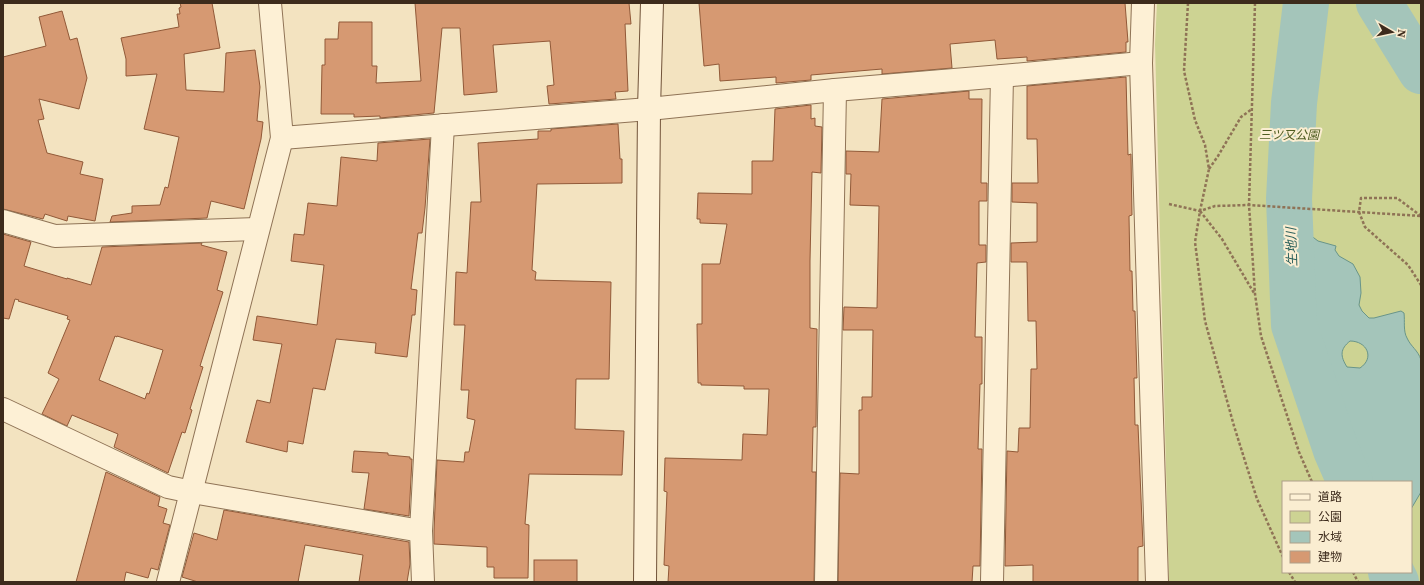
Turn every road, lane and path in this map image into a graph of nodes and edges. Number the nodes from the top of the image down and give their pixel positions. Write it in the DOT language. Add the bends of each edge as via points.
graph roads {
  1 [pos="270,3"];
  2 [pos="652,3"];
  3 [pos="1143,3"];
  4 [pos="1188,3"];
  5 [pos="1255,3"];
  6 [pos="1141,63"];
  7 [pos="1002,76"];
  8 [pos="836,90"];
  9 [pos="1253,108"];
  10 [pos="649,109"];
  11 [pos="443,125"];
  12 [pos="282,138"];
  13 [pos="1209,168"];
  14 [pos="1145,198"];
  15 [pos="1249,205"];
  16 [pos="1200,211"];
  17 [pos="1359,212"];
  18 [pos="1421,216"];
  19 [pos="3,221"];
  20 [pos="258,229"];
  21 [pos="1421,285"];
  22 [pos="1255,294"];
  23 [pos="3,409"];
  24 [pos="1312,481"];
  25 [pos="192,492"];
  26 [pos="422,531"];
  27 [pos="1282,555"];
  28 [pos="1290,573"];
  29 [pos="1354,573"];
  30 [pos="168,582"];
  31 [pos="423,582"];
  32 [pos="645,582"];
  33 [pos="826,582"];
  34 [pos="992,582"];
  35 [pos="1157,582"];
  36 [pos="1295,582"];
  37 [pos="1358,582"];
  1 -- 12 [label="street"];
  2 -- 10 [label="street"];
  3 -- 6 [label="street"];
  4 -- 13 [label="path" via="1184,71"];
  5 -- 9 [label="path"];
  6 -- 7 [label="street"];
  6 -- 14 [label="street"];
  7 -- 8 [label="street"];
  7 -- 34 [label="street"];
  8 -- 10 [label="street"];
  8 -- 33 [label="street"];
  9 -- 13 [label="path" via="1241,117"];
  9 -- 15 [label="path"];
  10 -- 11 [label="street"];
  10 -- 32 [label="street"];
  11 -- 12 [label="street"];
  11 -- 26 [label="street"];
  12 -- 20 [label="street"];
  13 -- 16 [label="path"];
  14 -- 16 [label="path"];
  14 -- 35 [label="street"];
  15 -- 16 [label="path" via="1215,206"];
  15 -- 17 [label="path"];
  15 -- 22 [label="path"];
  16 -- 22 [label="path" via="1222,239"];
  16 -- 27 [label="path" via="1195,242 1205,321 1257,499"];
  17 -- 18 [label="path"];
  17 -- 18 [label="path" via="1361,198 1397,198"];
  17 -- 21 [label="path" via="1364,227 1408,265"];
  19 -- 20 [label="street" via="56,236"];
  20 -- 25 [label="street"];
  22 -- 24 [label="path" via="1261,336 1299,452"];
  23 -- 25 [label="street" via="168,487"];
  25 -- 26 [label="street"];
  25 -- 30 [label="street"];
  26 -- 31 [label="street"];
  28 -- 36 [label="path"];
  29 -- 37 [label="path"];
}
